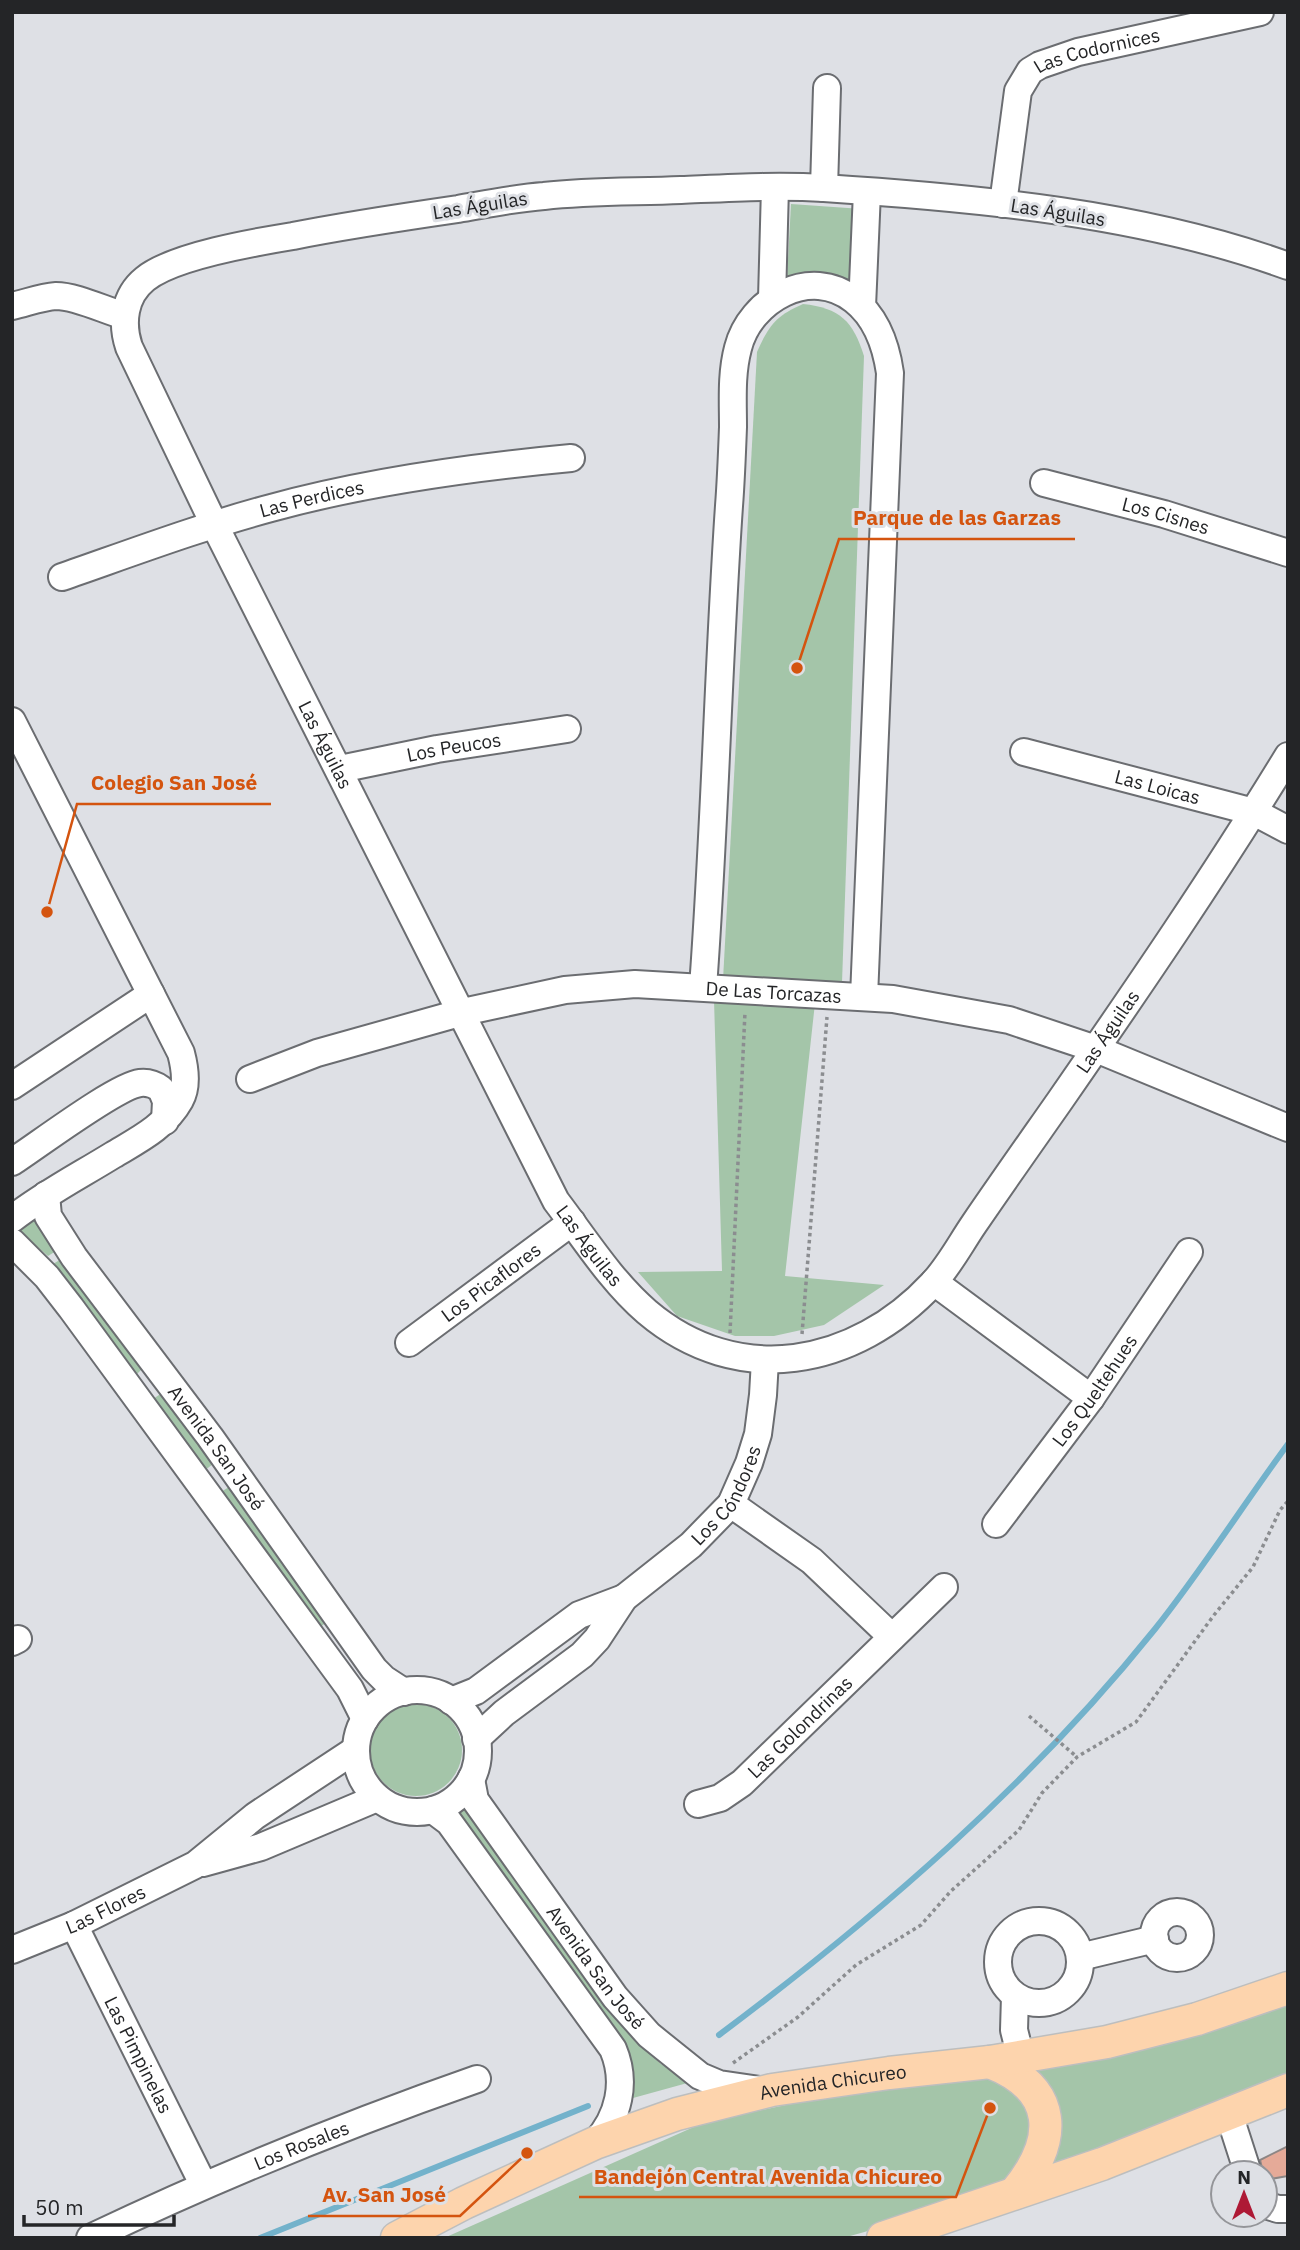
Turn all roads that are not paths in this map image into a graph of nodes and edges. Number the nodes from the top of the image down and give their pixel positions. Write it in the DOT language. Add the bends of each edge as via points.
graph roads {
  1 [pos="1260,12"];
  2 [pos="827,88"];
  3 [pos="775,187"];
  4 [pos="824,188"];
  5 [pos="867,192"];
  6 [pos="1003,204"];
  7 [pos="1288,266"];
  8 [pos="772,299"];
  9 [pos="12,306"];
  10 [pos="862,307"];
  11 [pos="125,316"];
  12 [pos="571,458"];
  13 [pos="1044,483"];
  14 [pos="214,524"];
  15 [pos="1288,553"];
  16 [pos="62,578"];
  17 [pos="12,721"];
  18 [pos="567,729"];
  19 [pos="1024,752"];
  20 [pos="1288,756"];
  21 [pos="340,769"];
  22 [pos="1254,812"];
  23 [pos="1288,830"];
  24 [pos="704,987"];
  25 [pos="151,994"];
  26 [pos="864,997"];
  27 [pos="463,1013"];
  28 [pos="1096,1049"];
  29 [pos="250,1079"];
  30 [pos="12,1086"];
  31 [pos="164,1121"];
  32 [pos="1288,1128"];
  33 [pos="12,1143"];
  34 [pos="40,1143"];
  35 [pos="12,1162"];
  36 [pos="46,1195"];
  37 [pos="12,1219"];
  38 [pos="572,1222"];
  39 [pos="12,1242"];
  40 [pos="1189,1252"];
  41 [pos="934,1282"];
  42 [pos="409,1343"];
  43 [pos="765,1360"];
  44 [pos="1091,1398"];
  45 [pos="731,1504"];
  46 [pos="996,1524"];
  47 [pos="944,1587"];
  48 [pos="624,1598"];
  49 [pos="892,1637"];
  50 [pos="404,1692"];
  51 [pos="451,1701"];
  52 [pos="365,1719"];
  53 [pos="476,1739"];
  54 [pos="355,1750"];
  55 [pos="471,1779"];
  56 [pos="377,1798"];
  57 [pos="698,1804"];
  58 [pos="433,1810"];
  59 [pos="195,1865"];
  60 [pos="74,1925"];
  61 [pos="1155,1939"];
  62 [pos="12,1950"];
  63 [pos="1080,1957"];
  64 [pos="1288,1988"];
  65 [pos="1015,1996"];
  66 [pos="1021,2058"];
  67 [pos="990,2062"];
  68 [pos="477,2079"];
  69 [pos="772,2090"];
  70 [pos="1288,2090"];
  71 [pos="1229,2113"];
  72 [pos="595,2143"];
  73 [pos="1244,2159"];
  74 [pos="203,2184"];
  75 [pos="1015,2193"];
  76 [pos="464,2203"];
  77 [pos="90,2238"];
  78 [pos="397,2238"];
  79 [pos="438,2238"];
  80 [pos="883,2238"];
  1 -- 6 [label="street, Las Codornices" via="1078,52 1030,71 1018,91"];
  2 -- 4 [label="street"];
  3 -- 4 [label="street, Las Águilas"];
  3 -- 8 [label="street"];
  3 -- 11 [label="street, Las Águilas" via="544,195 267,240 154,272 133,292"];
  4 -- 5 [label="street, Las Águilas"];
  5 -- 6 [label="street, Las Águilas"];
  5 -- 10 [label="street"];
  6 -- 7 [label="street, Las Águilas" via="1140,226"];
  8 -- 10 [label="street" via="791,289 825,288 846,294"];
  8 -- 24 [label="street" via="755,313 743,333 734,370"];
  9 -- 11 [label="street" via="55,296"];
  10 -- 26 [label="street" via="882,338 891,386"];
  11 -- 14 [label="street, Las Águilas" via="129,347"];
  12 -- 14 [label="street, Las Perdices" via="340,492"];
  13 -- 15 [label="street, Los Cisnes"];
  14 -- 16 [label="street, Las Perdices"];
  14 -- 21 [label="street, Las Águilas"];
  17 -- 25 [label="street"];
  18 -- 21 [label="street, Los Peucos"];
  19 -- 22 [label="street, Las Loicas"];
  20 -- 22 [label="street, Las Águilas"];
  21 -- 27 [label="street, Las Águilas"];
  22 -- 23 [label="street, Las Loicas"];
  22 -- 28 [label="street, Las Águilas"];
  24 -- 26 [label="street, De Las Torcazas"];
  24 -- 27 [label="street, De Las Torcazas" via="635,984 565,990"];
  25 -- 30 [label="street"];
  25 -- 31 [label="street" via="181,1052 184,1071 182,1096"];
  26 -- 28 [label="street, De Las Torcazas" via="1009,1020"];
  27 -- 29 [label="street, De Las Torcazas" via="317,1053"];
  27 -- 38 [label="street, Las Águilas" via="556,1201"];
  28 -- 32 [label="street, De Las Torcazas"];
  28 -- 41 [label="street, Las Águilas"];
  31 -- 34 [label="street" via="166,1101 161,1089 136,1083"];
  31 -- 36 [label="street"];
  33 -- 34 [label="street"];
  34 -- 35 [label="street"];
  36 -- 37 [label="street"];
  36 -- 50 [label="street, Avenida San José" via="48,1216 74,1257 210,1437 374,1669"];
  38 -- 42 [label="street, Los Picaflores"];
  38 -- 43 [label="street, Las Águilas" via="624,1290 648,1313 684,1338 729,1356"];
  39 -- 52 [label="street, Avenida San José" via="71,1308 350,1689"];
  40 -- 44 [label="street, Los Queltehues"];
  41 -- 43 [label="street, Las Águilas" via="889,1322 868,1334 830,1351"];
  41 -- 44 [label="street"];
  43 -- 45 [label="street, Los Cóndores" via="758,1434"];
  44 -- 46 [label="street, Los Queltehues"];
  45 -- 48 [label="street, Los Cóndores" via="691,1545"];
  45 -- 49 [label="street" via="812,1561"];
  47 -- 49 [label="street, Las Golondrinas"];
  48 -- 51 [label="street, Los Cóndores" via="579,1615 476,1691"];
  48 -- 53 [label="street, Los Cóndores" via="582,1655 503,1713"];
  49 -- 57 [label="street, Las Golondrinas" via="743,1783"];
  50 -- 51 [label="street" via="428,1692"];
  50 -- 52 [label="street" via="382,1702"];
  51 -- 53 [label="street" via="470,1721"];
  52 -- 54 [label="street"];
  53 -- 55 [label="street"];
  54 -- 56 [label="street" via="361,1776"];
  54 -- 59 [label="street, Las Flores" via="255,1816"];
  55 -- 58 [label="street" via="459,1795"];
  55 -- 69 [label="street, Avenida San José" via="475,1800 615,1997 649,2035 710,2081"];
  56 -- 58 [label="street" via="408,1811"];
  56 -- 59 [label="street, Las Flores" via="261,1847"];
  58 -- 72 [label="street, Avenida San José" via="449,1822 613,2049 619,2099"];
  59 -- 60 [label="street, Las Flores"];
  60 -- 62 [label="street, Las Flores"];
  60 -- 74 [label="street, Las Pimpinelas"];
  61 -- 63 [label="street"];
  63 -- 65 [label="street" via="1079,1971 1066,1993 1041,2003"];
  63 -- 65 [label="street" via="1076,1944 1057,1924 1044,1920 1017,1926 1006,1935 997,1960 999,1974"];
  64 -- 66 [label="main road, Avenida Chicureo" via="1149,2032"];
  65 -- 66 [label="street" via="1014,2030"];
  66 -- 67 [label="main road, Avenida Chicureo"];
  67 -- 69 [label="main road, Avenida Chicureo"];
  67 -- 75 [label="main road" via="1031,2087 1045,2119 1040,2154"];
  68 -- 74 [label="street, Los Rosales"];
  69 -- 72 [label="main road, Avenida Chicureo" via="650,2122"];
  70 -- 71 [label="main road"];
  71 -- 73 [label="street"];
  71 -- 75 [label="main road"];
  72 -- 76 [label="main road, Avenida Chicureo"];
  74 -- 77 [label="street, Los Rosales"];
  75 -- 80 [label="main road"];
  76 -- 78 [label="main road, Avenida Chicureo"];
  76 -- 79 [label="main road"];
}
